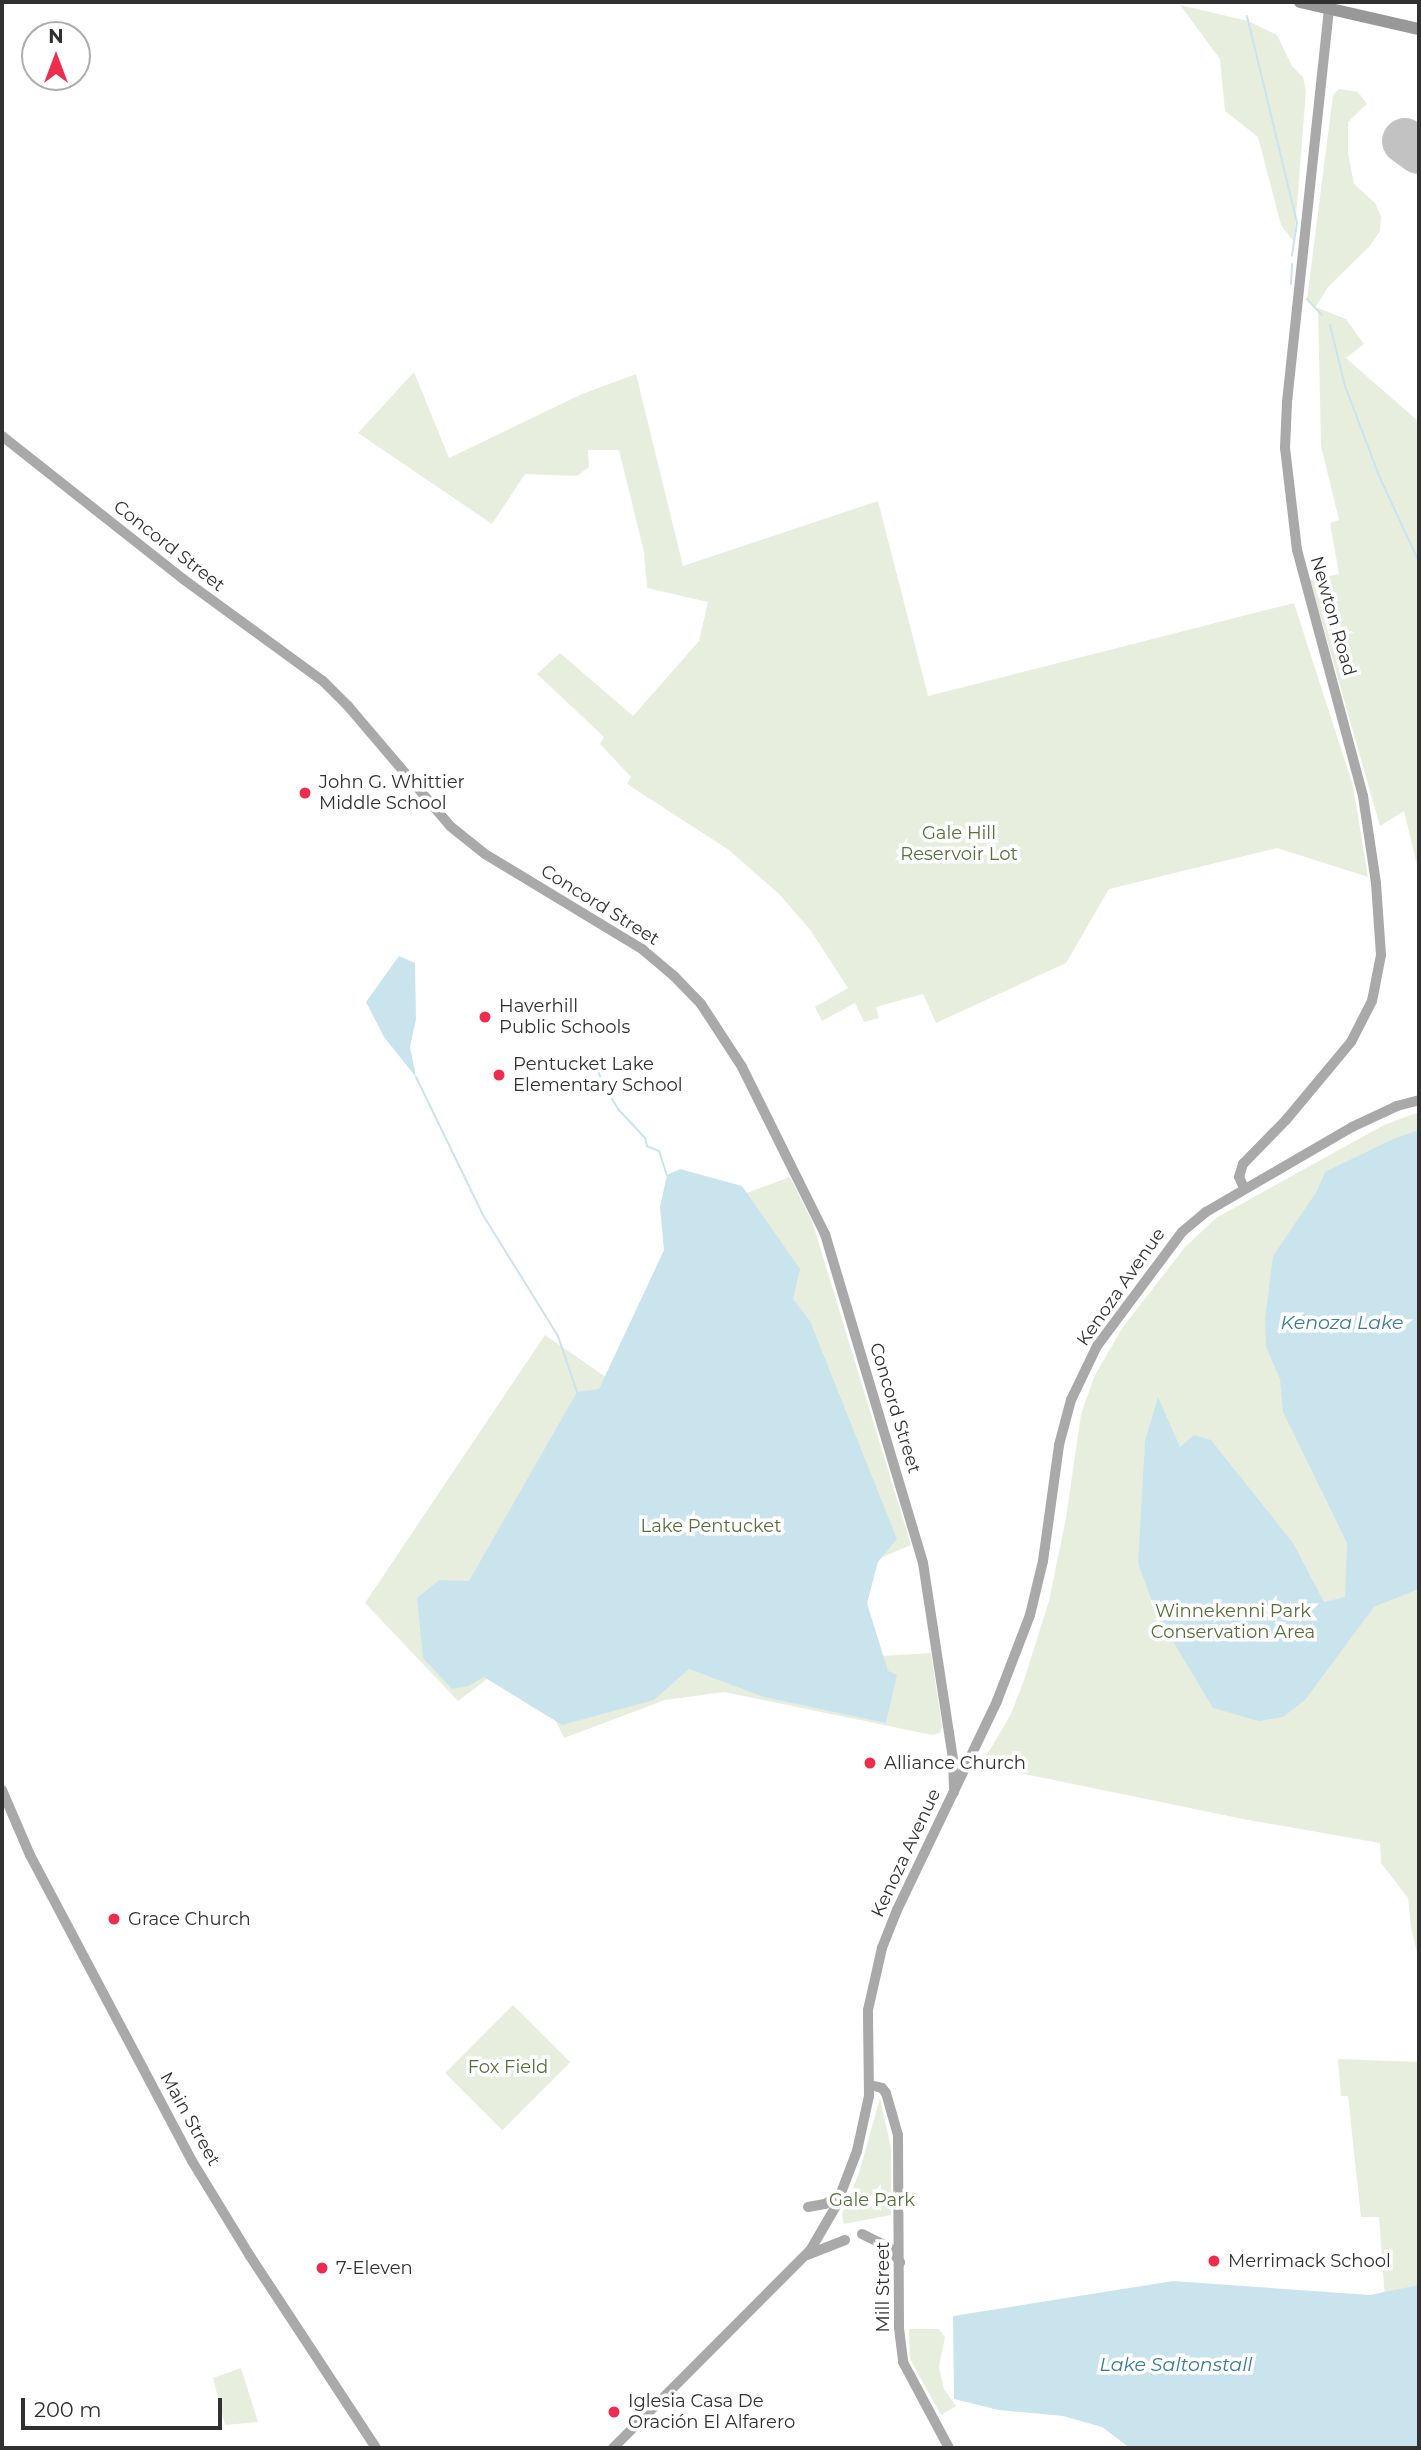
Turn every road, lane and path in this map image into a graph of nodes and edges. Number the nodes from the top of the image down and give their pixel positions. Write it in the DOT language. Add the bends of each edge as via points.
graph roads {
  1 [pos="1331,2"];
  2 [pos="1304,3"];
  3 [pos="1419,29"];
  4 [pos="2,436"];
  5 [pos="1419,1100"];
  6 [pos="1248,1186"];
  7 [pos="2,1790"];
  8 [pos="954,1792"];
  9 [pos="870,2085"];
  10 [pos="841,2194"];
  11 [pos="808,2207"];
  12 [pos="862,2234"];
  13 [pos="845,2240"];
  14 [pos="804,2256"];
  15 [pos="900,2263"];
  16 [pos="376,2448"];
  17 [pos="613,2448"];
  18 [pos="949,2448"];
  1 -- 6 [label="main road, Newton Road" via="1285,448 1297,550 1363,796 1381,955 1372,1001 1351,1042 1243,1164 1240,1177"];
  2 -- 3 [label="highway"];
  4 -- 8 [label="main road, Concord Street" via="183,579 323,681 435,810 475,846 642,949 701,1004 742,1068 825,1234 923,1563"];
  5 -- 6 [label="main road, Kenoza Avenue" via="1352,1127"];
  6 -- 8 [label="main road, Kenoza Avenue" via="1182,1232 1097,1346 1071,1400 1059,1445 1043,1561 1030,1615 997,1701"];
  7 -- 16 [label="main road, Main Street" via="30,1855 190,2157"];
  8 -- 9 [label="main road, Kenoza Avenue" via="897,1910 871,1986"];
  9 -- 10 [label="main road, Kenoza Avenue" via="857,2151"];
  9 -- 15 [label="main road, Mill Street" via="886,2093 898,2136"];
  10 -- 11 [label="main road"];
  10 -- 14 [label="main road, Kenoza Avenue"];
  12 -- 15 [label="main road" via="890,2248"];
  13 -- 14 [label="main road"];
  14 -- 17 [label="main road, Kenoza Avenue"];
  15 -- 18 [label="main road, Mill Street" via="903,2362"];
}
